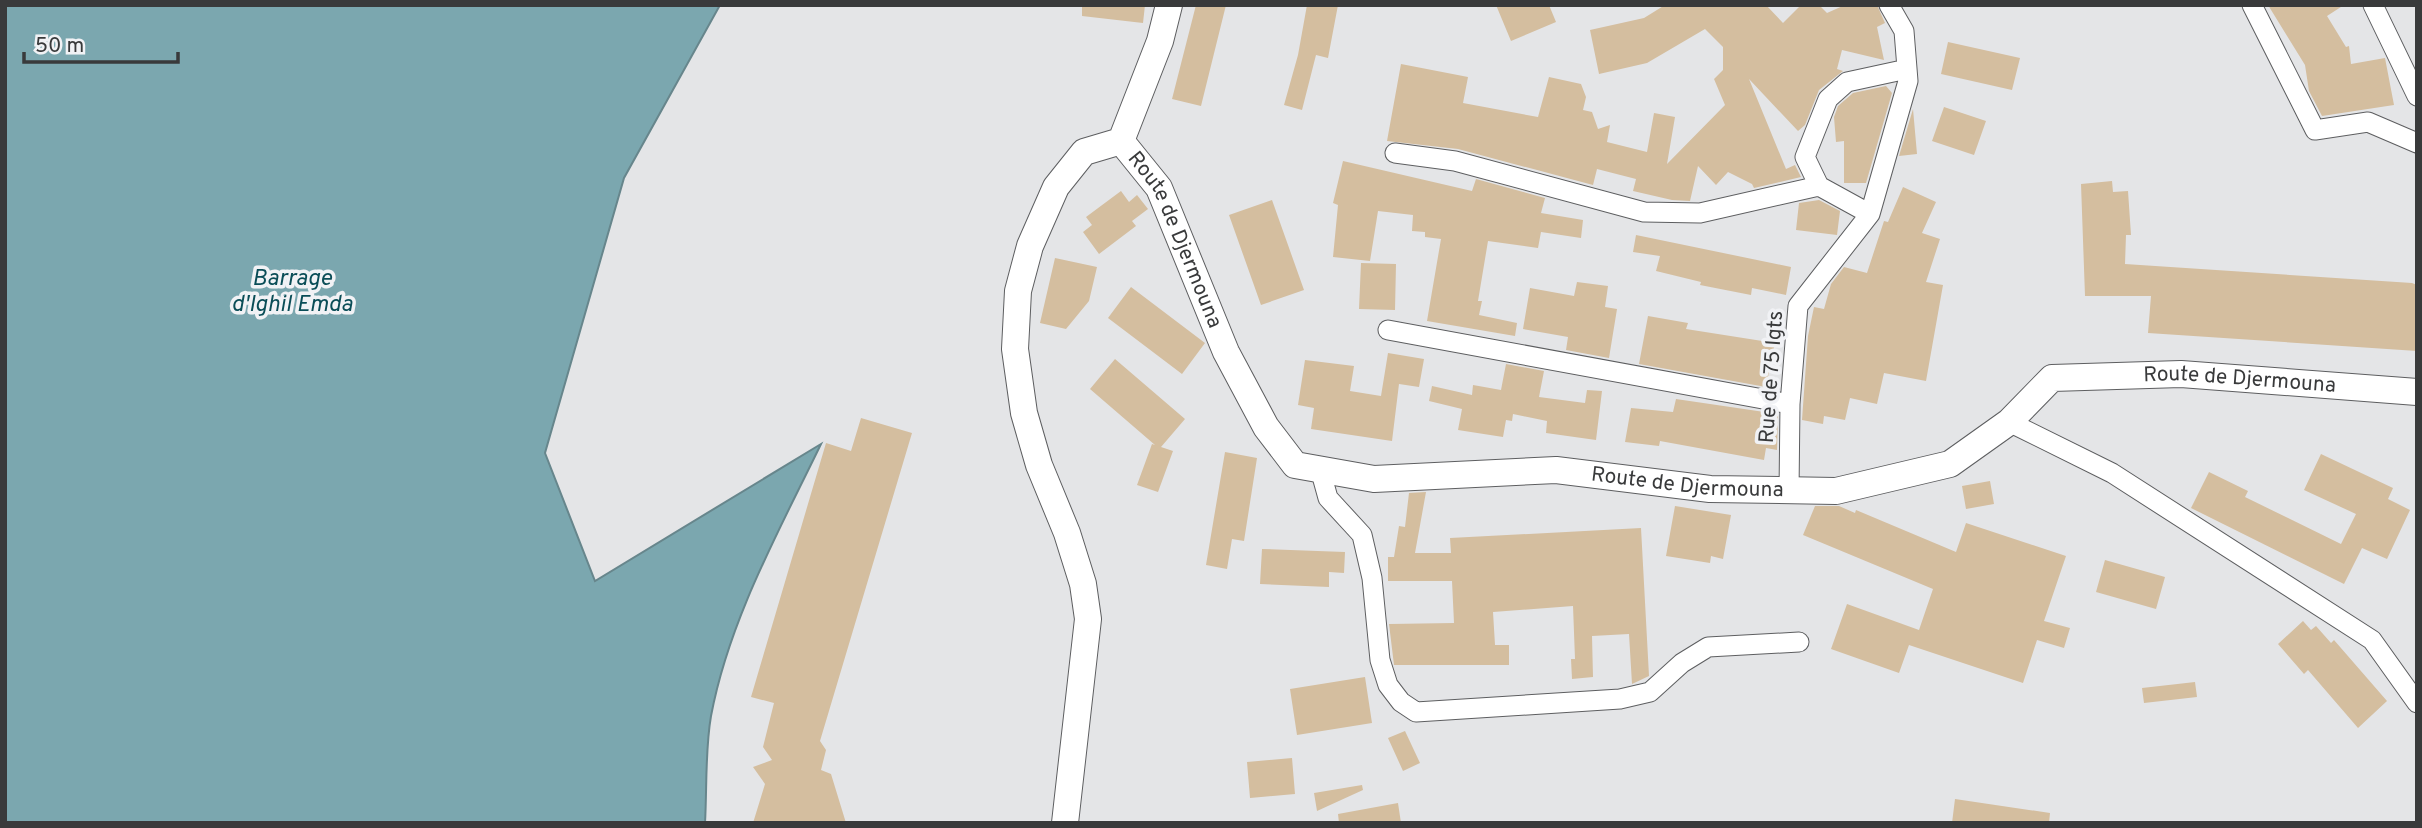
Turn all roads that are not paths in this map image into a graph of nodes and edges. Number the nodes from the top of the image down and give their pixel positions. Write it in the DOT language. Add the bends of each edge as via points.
graph roads {
  1 [pos="1169,5"];
  2 [pos="1889,5"];
  3 [pos="2252,5"];
  4 [pos="2373,5"];
  5 [pos="1907,69"];
  6 [pos="2417,96"];
  7 [pos="1121,141"];
  8 [pos="2417,143"];
  9 [pos="1395,153"];
  10 [pos="1819,186"];
  11 [pos="1870,214"];
  12 [pos="1388,330"];
  13 [pos="2417,392"];
  14 [pos="1790,404"];
  15 [pos="2009,422"];
  16 [pos="1320,469"];
  17 [pos="1788,492"];
  18 [pos="1799,642"];
  19 [pos="2408,682"];
  20 [pos="2417,703"];
  21 [pos="1065,823"];
  1 -- 7 [label="street"];
  2 -- 5 [label="street, Rue de 75 lgts" via="1904,31"];
  3 -- 8 [label="street" via="2315,130 2368,122"];
  4 -- 6 [label="street"];
  5 -- 10 [label="street" via="1847,82 1828,99 1805,156"];
  5 -- 11 [label="street, Rue de 75 lgts" via="1908,81"];
  7 -- 16 [label="street, Route de Djermouna" via="1159,188 1226,352 1266,427 1295,465"];
  7 -- 21 [label="street" via="1084,152 1056,187 1030,246 1018,291 1015,349 1024,413 1039,465 1068,533 1088,619"];
  9 -- 10 [label="street" via="1455,161 1644,212 1700,213"];
  10 -- 11 [label="street"];
  11 -- 14 [label="street, Rue de 75 lgts" via="1798,306"];
  12 -- 14 [label="street"];
  13 -- 15 [label="street, Route de Djermouna" via="2180,374 2052,378"];
  14 -- 17 [label="street, Rue de 75 lgts"];
  15 -- 17 [label="street, Route de Djermouna" via="1951,464 1836,491"];
  15 -- 19 [label="street" via="2112,473 2305,595 2372,639"];
  16 -- 17 [label="street, Route de Djermouna" via="1374,479 1556,470 1710,489"];
  16 -- 18 [label="street" via="1328,498 1362,536 1373,578 1380,660 1388,685 1416,712 1620,699 1650,692 1708,647"];
  19 -- 20 [label="street"];
}
